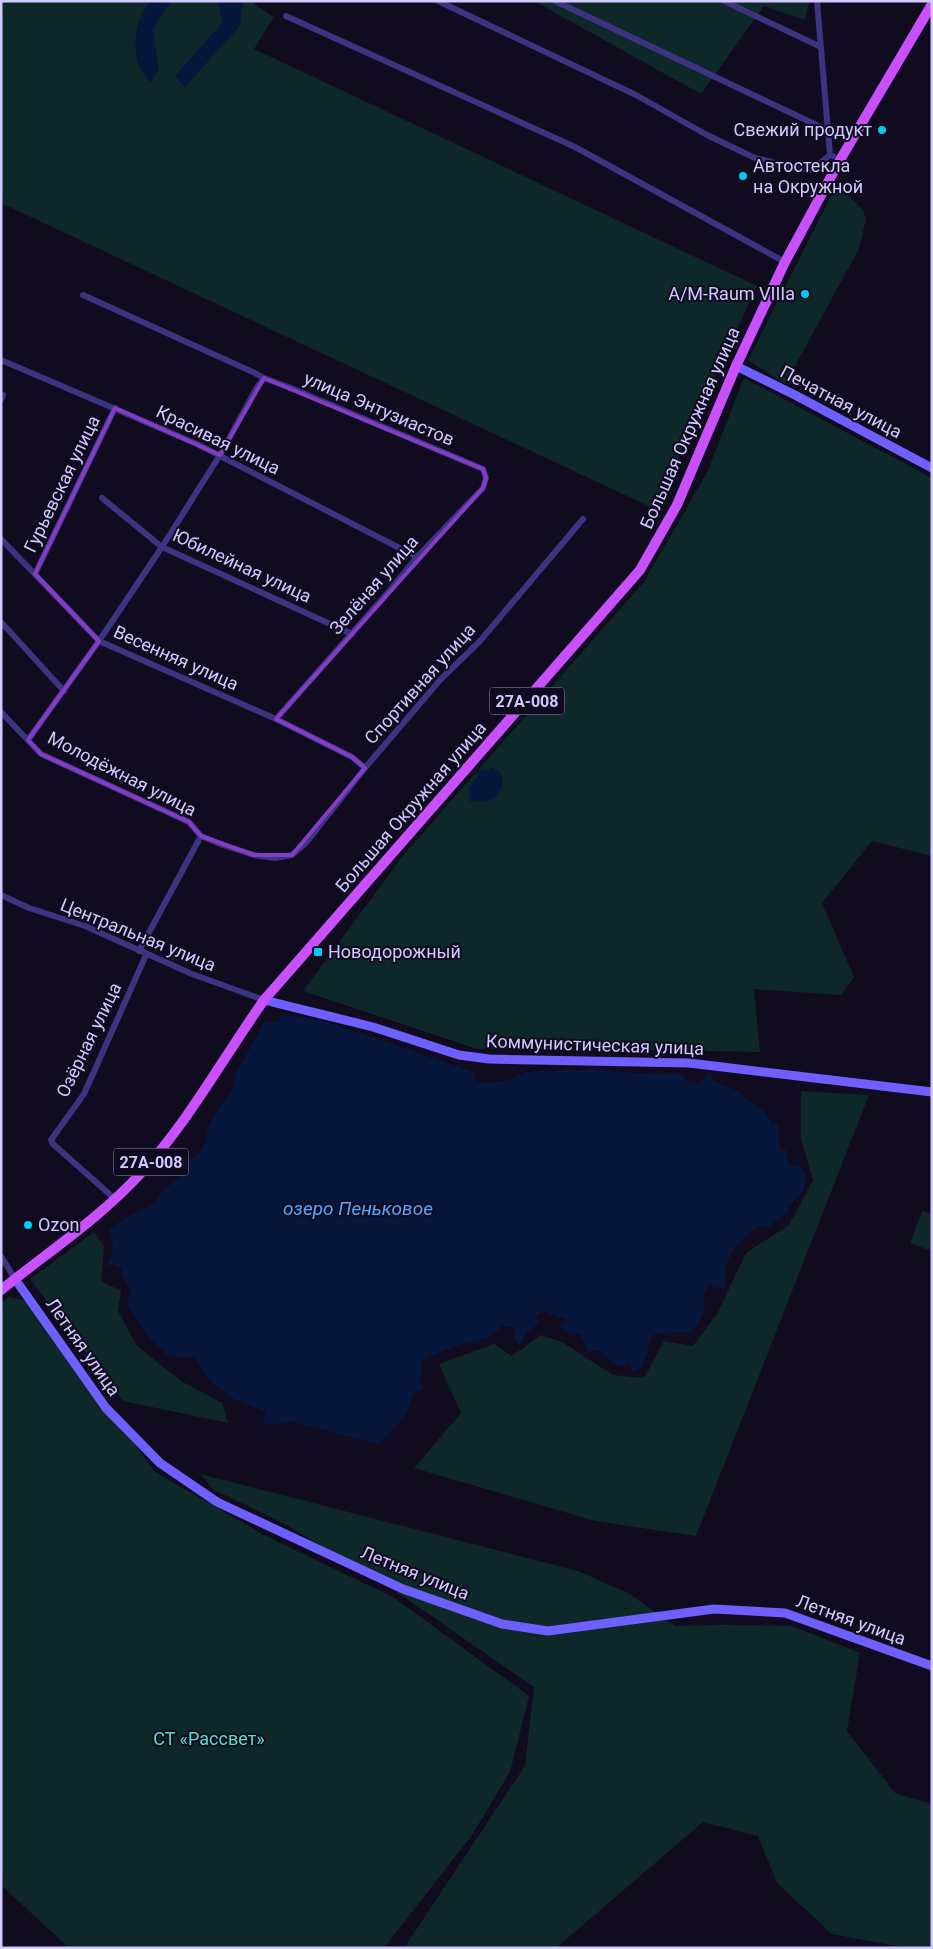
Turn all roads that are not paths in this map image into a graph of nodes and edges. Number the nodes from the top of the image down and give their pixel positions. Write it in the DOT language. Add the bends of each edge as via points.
graph roads {
  1 [pos="438,1"];
  2 [pos="555,1"];
  3 [pos="724,1"];
  4 [pos="817,1"];
  5 [pos="932,4"];
  6 [pos="286,16"];
  7 [pos="821,47"];
  8 [pos="827,130"];
  9 [pos="830,155"];
  10 [pos="840,160"];
  11 [pos="786,262"];
  12 [pos="83,295"];
  13 [pos="1,360"];
  14 [pos="736,366"];
  15 [pos="264,378"];
  16 [pos="115,408"];
  17 [pos="220,455"];
  18 [pos="932,468"];
  19 [pos="483,469"];
  20 [pos="102,498"];
  21 [pos="583,519"];
  22 [pos="1,539"];
  23 [pos="162,546"];
  24 [pos="417,557"];
  25 [pos="35,574"];
  26 [pos="1,622"];
  27 [pos="352,634"];
  28 [pos="99,641"];
  29 [pos="64,691"];
  30 [pos="1,712"];
  31 [pos="276,718"];
  32 [pos="28,740"];
  33 [pos="365,768"];
  34 [pos="201,836"];
  35 [pos="275,858"];
  36 [pos="1,895"];
  37 [pos="139,951"];
  38 [pos="146,955"];
  39 [pos="264,1000"];
  40 [pos="932,1092"];
  41 [pos="116,1199"];
  42 [pos="1,1256"];
  43 [pos="15,1279"];
  44 [pos="1,1290"];
  45 [pos="932,1666"];
  1 -- 9 [label="street" via="636,95 755,158 811,170"];
  2 -- 8 [label="street"];
  3 -- 7 [label="street"];
  4 -- 7 [label="street"];
  5 -- 10 [label="main road, Большая Окружная улица / 27А-008"];
  6 -- 11 [label="street" via="575,147"];
  7 -- 8 [label="street"];
  8 -- 9 [label="street"];
  9 -- 10 [label="street"];
  10 -- 11 [label="main road, Большая Окружная улица / 27А-008"];
  11 -- 14 [label="main road, Большая Окружная улица / 27А-008"];
  12 -- 15 [label="street, улица Энтузиастов"];
  13 -- 16 [label="street, Красивая улица"];
  14 -- 18 [label="street, Печатная улица"];
  14 -- 39 [label="main road, Большая Окружная улица / 27А-008" via="677,505 640,570"];
  15 -- 17 [label="street"];
  15 -- 19 [label="street, улица Энтузиастов"];
  16 -- 17 [label="street, Красивая улица"];
  16 -- 25 [label="street, Гурьевская улица"];
  17 -- 23 [label="street"];
  17 -- 24 [label="street, Красивая улица"];
  19 -- 24 [label="street, Зелёная улица" via="486,478 483,488"];
  20 -- 23 [label="street, Юбилейная улица"];
  21 -- 33 [label="street, Спортивная улица" via="480,641 440,680"];
  22 -- 25 [label="street, Весенняя улица"];
  23 -- 27 [label="street, Юбилейная улица"];
  23 -- 28 [label="street"];
  24 -- 27 [label="street, Зелёная улица"];
  25 -- 28 [label="street, Весенняя улица"];
  26 -- 29 [label="street"];
  27 -- 31 [label="street, Зелёная улица"];
  28 -- 29 [label="street"];
  28 -- 31 [label="street, Весенняя улица"];
  29 -- 32 [label="street"];
  30 -- 32 [label="street, Молодёжная улица"];
  31 -- 33 [label="street, Весенняя улица" via="352,757"];
  32 -- 34 [label="street, Молодёжная улица" via="41,754 189,822"];
  33 -- 35 [label="street, Спортивная улица" via="306,842 292,855"];
  34 -- 35 [label="street, Молодёжная улица" via="254,855"];
  34 -- 37 [label="street, Молодёжная улица"];
  36 -- 37 [label="street, Центральная улица" via="29,908 85,926"];
  37 -- 38 [label="street, Центральная улица"];
  38 -- 39 [label="street, Центральная улица"];
  38 -- 41 [label="street, Озёрная улица" via="84,1094 51,1140"];
  39 -- 40 [label="street, Коммунистическая улица" via="373,1027 459,1054 489,1059 689,1063"];
  39 -- 41 [label="main road, Большая Окружная улица / 27А-008" via="164,1147"];
  41 -- 43 [label="main road, Большая Окружная улица / 27А-008"];
  42 -- 43 [label="street, Летняя улица"];
  43 -- 44 [label="main road, Большая Окружная улица / 27А-008"];
  43 -- 45 [label="street, Летняя улица" via="106,1408 160,1463 216,1502 403,1588 502,1624 548,1632 714,1609 785,1613"];
}
